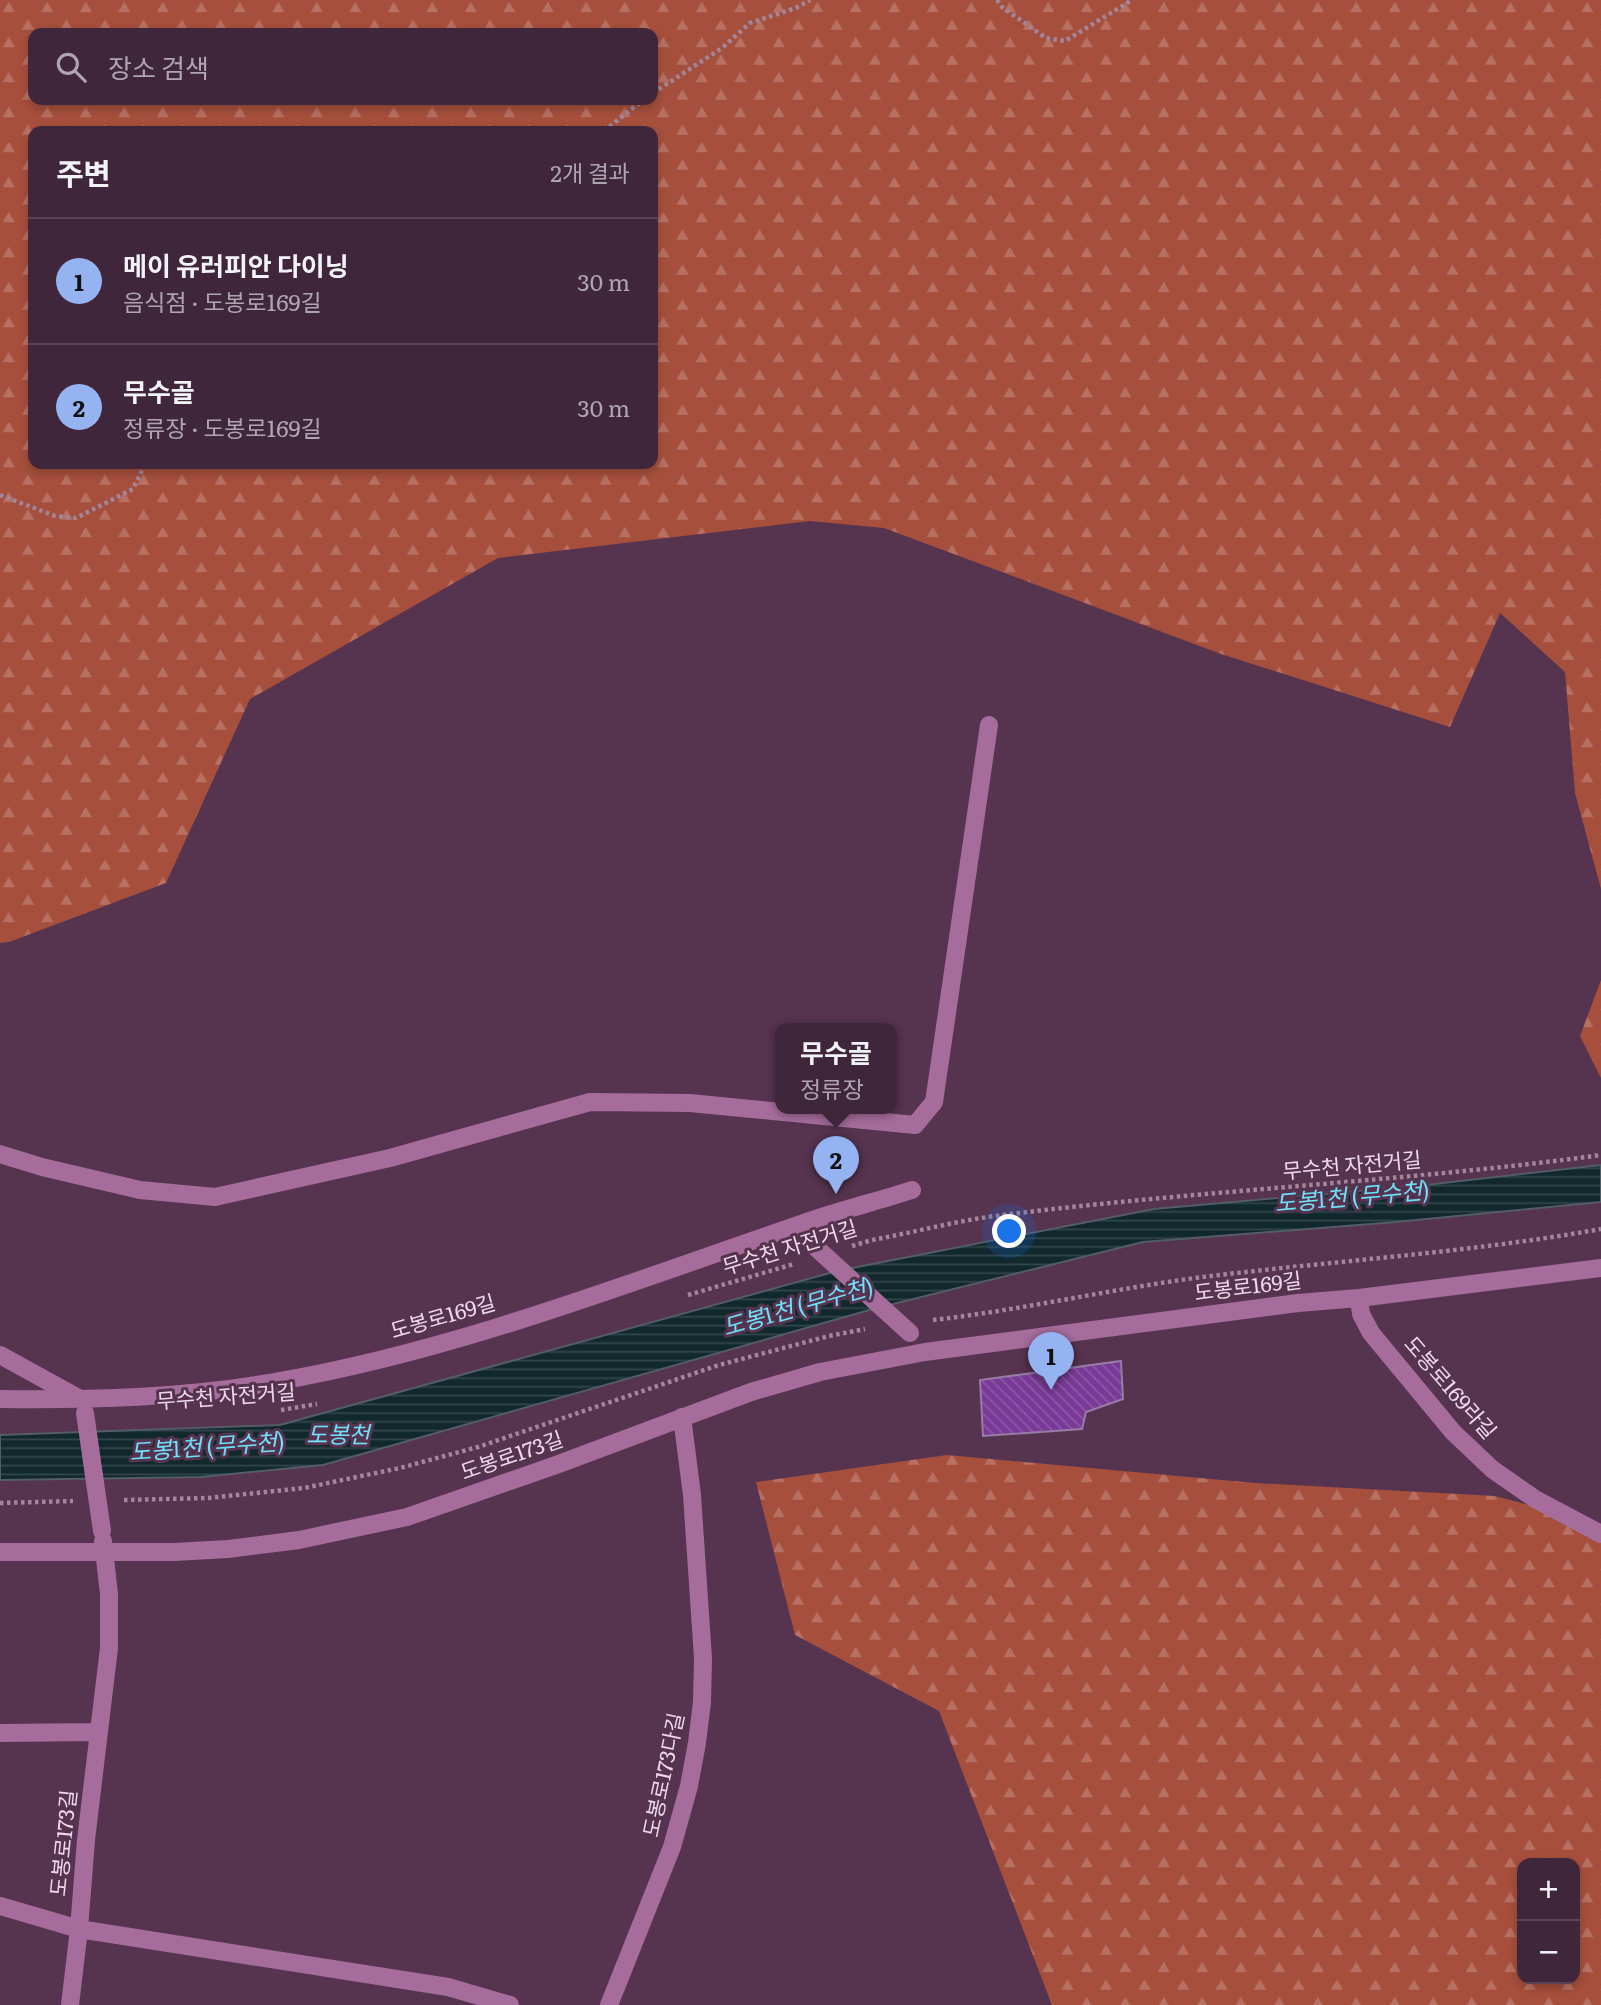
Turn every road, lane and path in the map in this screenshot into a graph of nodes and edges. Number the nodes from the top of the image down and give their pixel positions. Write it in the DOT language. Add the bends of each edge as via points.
graph roads {
  1 [pos="810,0"];
  2 [pos="996,0"];
  3 [pos="1132,0"];
  4 [pos="658,90"];
  5 [pos="637,105"];
  6 [pos="610,126"];
  7 [pos="142,469"];
  8 [pos="0,495"];
  9 [pos="989,725"];
  10 [pos="775,1111"];
  11 [pos="802,1114"];
  12 [pos="0,1154"];
  13 [pos="1601,1155"];
  14 [pos="912,1190"];
  15 [pos="803,1223"];
  16 [pos="847,1248"];
  17 [pos="795,1264"];
  18 [pos="1601,1268"];
  19 [pos="677,1298"];
  20 [pos="1359,1298"];
  21 [pos="925,1352"];
  22 [pos="0,1355"];
  23 [pos="0,1399"];
  24 [pos="320,1403"];
  25 [pos="84,1407"];
  26 [pos="280,1410"];
  27 [pos="682,1417"];
  28 [pos="1601,1534"];
  29 [pos="0,1552"];
  30 [pos="105,1553"];
  31 [pos="99,1732"];
  32 [pos="0,1733"];
  33 [pos="0,1906"];
  34 [pos="79,1929"];
  35 [pos="70,2005"];
  36 [pos="510,2005"];
  37 [pos="609,2005"];
  1 -- 4 [label="path" via="750,23 722,48"];
  2 -- 3 [label="path" via="1046,38 1065,41"];
  5 -- 6 [label="path"];
  7 -- 8 [label="path" via="132,489 76,518 55,516"];
  9 -- 11 [label="street" via="934,1102 915,1125"];
  10 -- 12 [label="street" via="690,1103 590,1102 390,1158 215,1197 140,1190"];
  13 -- 16 [label="path, 무수천 자전거길" via="1000,1215"];
  14 -- 15 [label="street, 도봉로169길"];
  15 -- 21 [label="street, bridge" via="812,1244"];
  15 -- 25 [label="street, 도봉로169길" via="531,1315 333,1371"];
  17 -- 19 [label="path, 무수천 자전거길"];
  18 -- 20 [label="street, 도봉로169길"];
  20 -- 21 [label="street, 도봉로169길"];
  20 -- 28 [label="street, 도봉로169라길" via="1371,1333 1453,1432 1492,1469 1535,1499"];
  21 -- 27 [label="street, 도봉로173길" via="820,1372"];
  22 -- 25 [label="street"];
  23 -- 25 [label="street, 도봉로169길"];
  24 -- 26 [label="path, 무수천 자전거길"];
  25 -- 30 [label="street, bridge"];
  27 -- 30 [label="street, 도봉로173길" via="407,1517 228,1549"];
  27 -- 37 [label="street, 도봉로173다길" via="703,1658 698,1743 673,1847"];
  29 -- 30 [label="street, 도봉로173길"];
  30 -- 31 [label="street, 도봉로173길" via="109,1648"];
  31 -- 32 [label="street"];
  31 -- 34 [label="street, 도봉로173길"];
  33 -- 34 [label="street"];
  34 -- 35 [label="street"];
  34 -- 36 [label="street" via="447,1987"];
}
